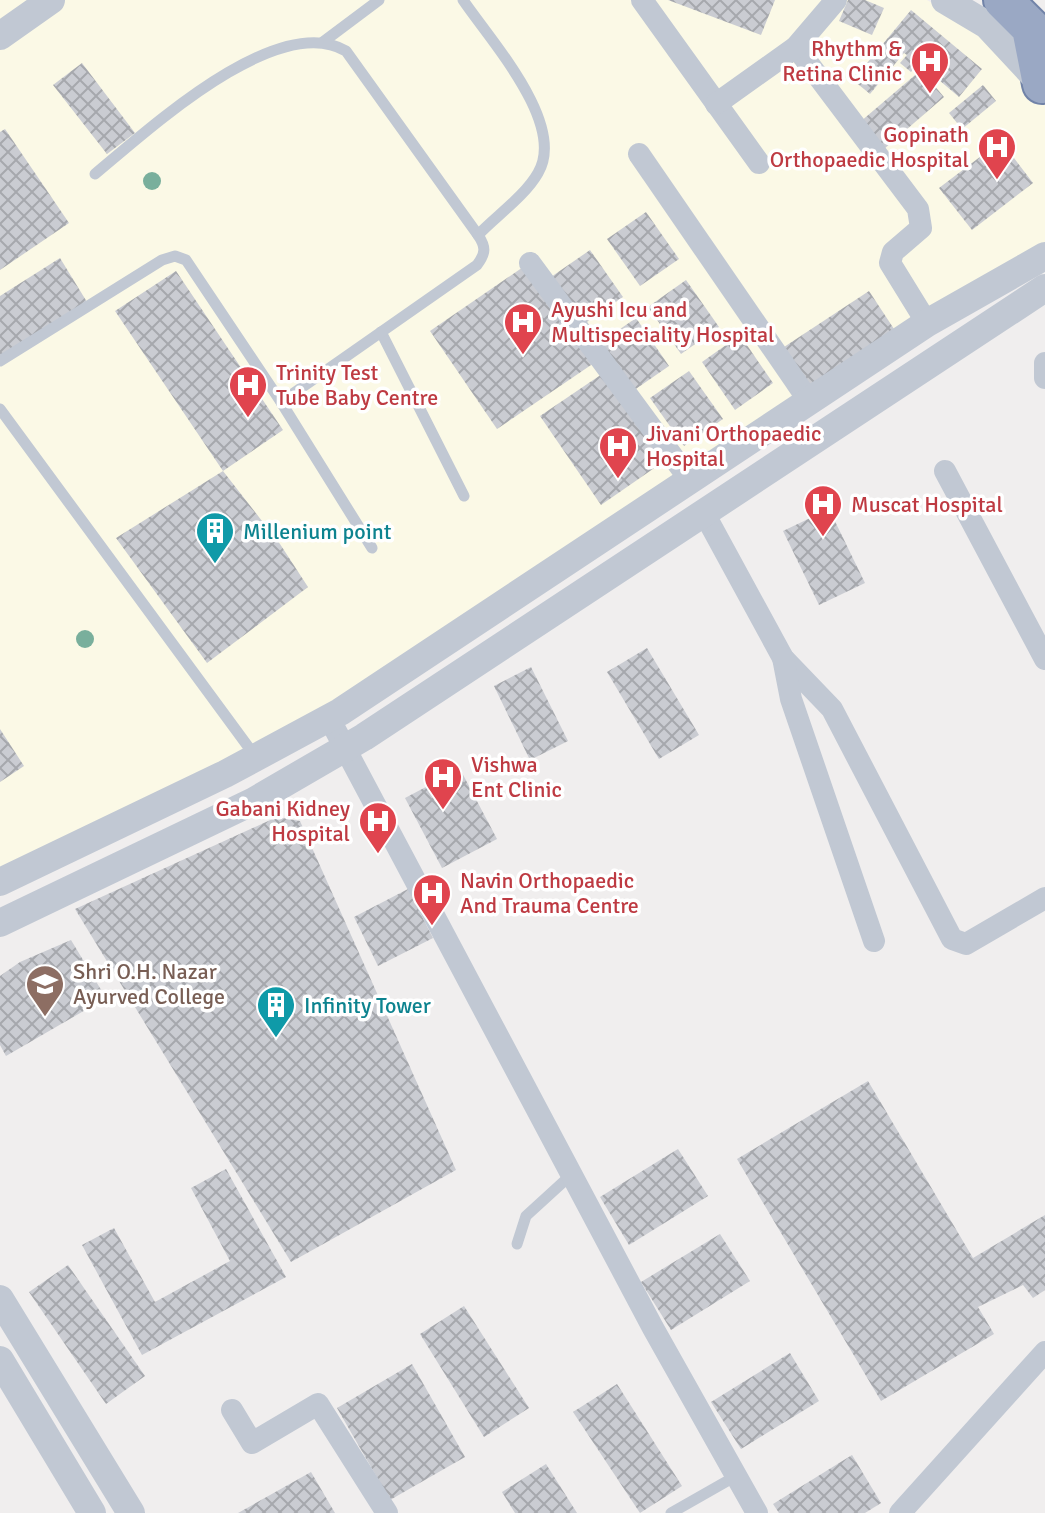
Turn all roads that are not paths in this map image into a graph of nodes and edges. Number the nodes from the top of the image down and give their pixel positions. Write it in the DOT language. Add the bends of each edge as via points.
graph roads {
  1 [pos="51,0"];
  2 [pos="379,0"];
  3 [pos="463,0"];
  4 [pos="642,0"];
  5 [pos="836,0"];
  6 [pos="945,0"];
  7 [pos="1003,0"];
  8 [pos="0,36"];
  9 [pos="323,42"];
  10 [pos="796,47"];
  11 [pos="1044,84"];
  12 [pos="716,104"];
  13 [pos="639,154"];
  14 [pos="759,163"];
  15 [pos="95,174"];
  16 [pos="478,235"];
  17 [pos="1045,256"];
  18 [pos="530,263"];
  19 [pos="1045,288"];
  20 [pos="927,323"];
  21 [pos="381,332"];
  22 [pos="0,361"];
  23 [pos="1045,363"];
  24 [pos="1045,378"];
  25 [pos="809,401"];
  26 [pos="281,402"];
  27 [pos="0,409"];
  28 [pos="945,471"];
  29 [pos="690,480"];
  30 [pos="464,496"];
  31 [pos="704,513"];
  32 [pos="372,548"];
  33 [pos="783,658"];
  34 [pos="1045,659"];
  35 [pos="329,718"];
  36 [pos="343,749"];
  37 [pos="256,757"];
  38 [pos="0,882"];
  39 [pos="1045,898"];
  40 [pos="0,923"];
  41 [pos="874,941"];
  42 [pos="573,1173"];
  43 [pos="517,1244"];
  44 [pos="0,1299"];
  45 [pos="1045,1352"];
  46 [pos="0,1360"];
  47 [pos="232,1410"];
  48 [pos="736,1476"];
  49 [pos="92,1513"];
  50 [pos="131,1513"];
  51 [pos="387,1513"];
  52 [pos="671,1513"];
  53 [pos="757,1513"];
  54 [pos="900,1513"];
  1 -- 8 [label="street"];
  2 -- 9 [label="lane"];
  3 -- 16 [label="lane" via="533,102 547,151 538,174"];
  4 -- 12 [label="street"];
  5 -- 10 [label="street"];
  6 -- 11 [label="street" via="987,25"];
  7 -- 11 [label="highway" via="1031,28"];
  9 -- 15 [label="lane" via="269,51 241,66"];
  9 -- 16 [label="lane" via="346,51"];
  10 -- 12 [label="street"];
  10 -- 20 [label="street" via="918,209 921,228 893,252 890,263"];
  12 -- 14 [label="street"];
  13 -- 25 [label="street"];
  16 -- 21 [label="lane" via="485,246 477,265"];
  17 -- 20 [label="street"];
  18 -- 29 [label="street"];
  19 -- 31 [label="street"];
  20 -- 25 [label="street"];
  21 -- 26 [label="lane"];
  21 -- 30 [label="lane"];
  22 -- 26 [label="lane" via="175,256 186,260"];
  23 -- 24 [label="street"];
  25 -- 29 [label="street"];
  26 -- 32 [label="lane"];
  27 -- 37 [label="lane"];
  28 -- 34 [label="street"];
  29 -- 35 [label="street"];
  31 -- 33 [label="street"];
  31 -- 36 [label="street"];
  33 -- 39 [label="street" via="832,709 957,943 966,944"];
  33 -- 41 [label="street" via="791,699"];
  35 -- 36 [label="street"];
  35 -- 37 [label="street"];
  36 -- 40 [label="street" via="254,801"];
  36 -- 42 [label="street"];
  37 -- 38 [label="street"];
  42 -- 43 [label="lane" via="526,1216"];
  42 -- 48 [label="street"];
  44 -- 50 [label="street"];
  45 -- 54 [label="street"];
  46 -- 49 [label="street"];
  47 -- 51 [label="street" via="252,1443 318,1404"];
  48 -- 52 [label="lane"];
  48 -- 53 [label="street"];
}
